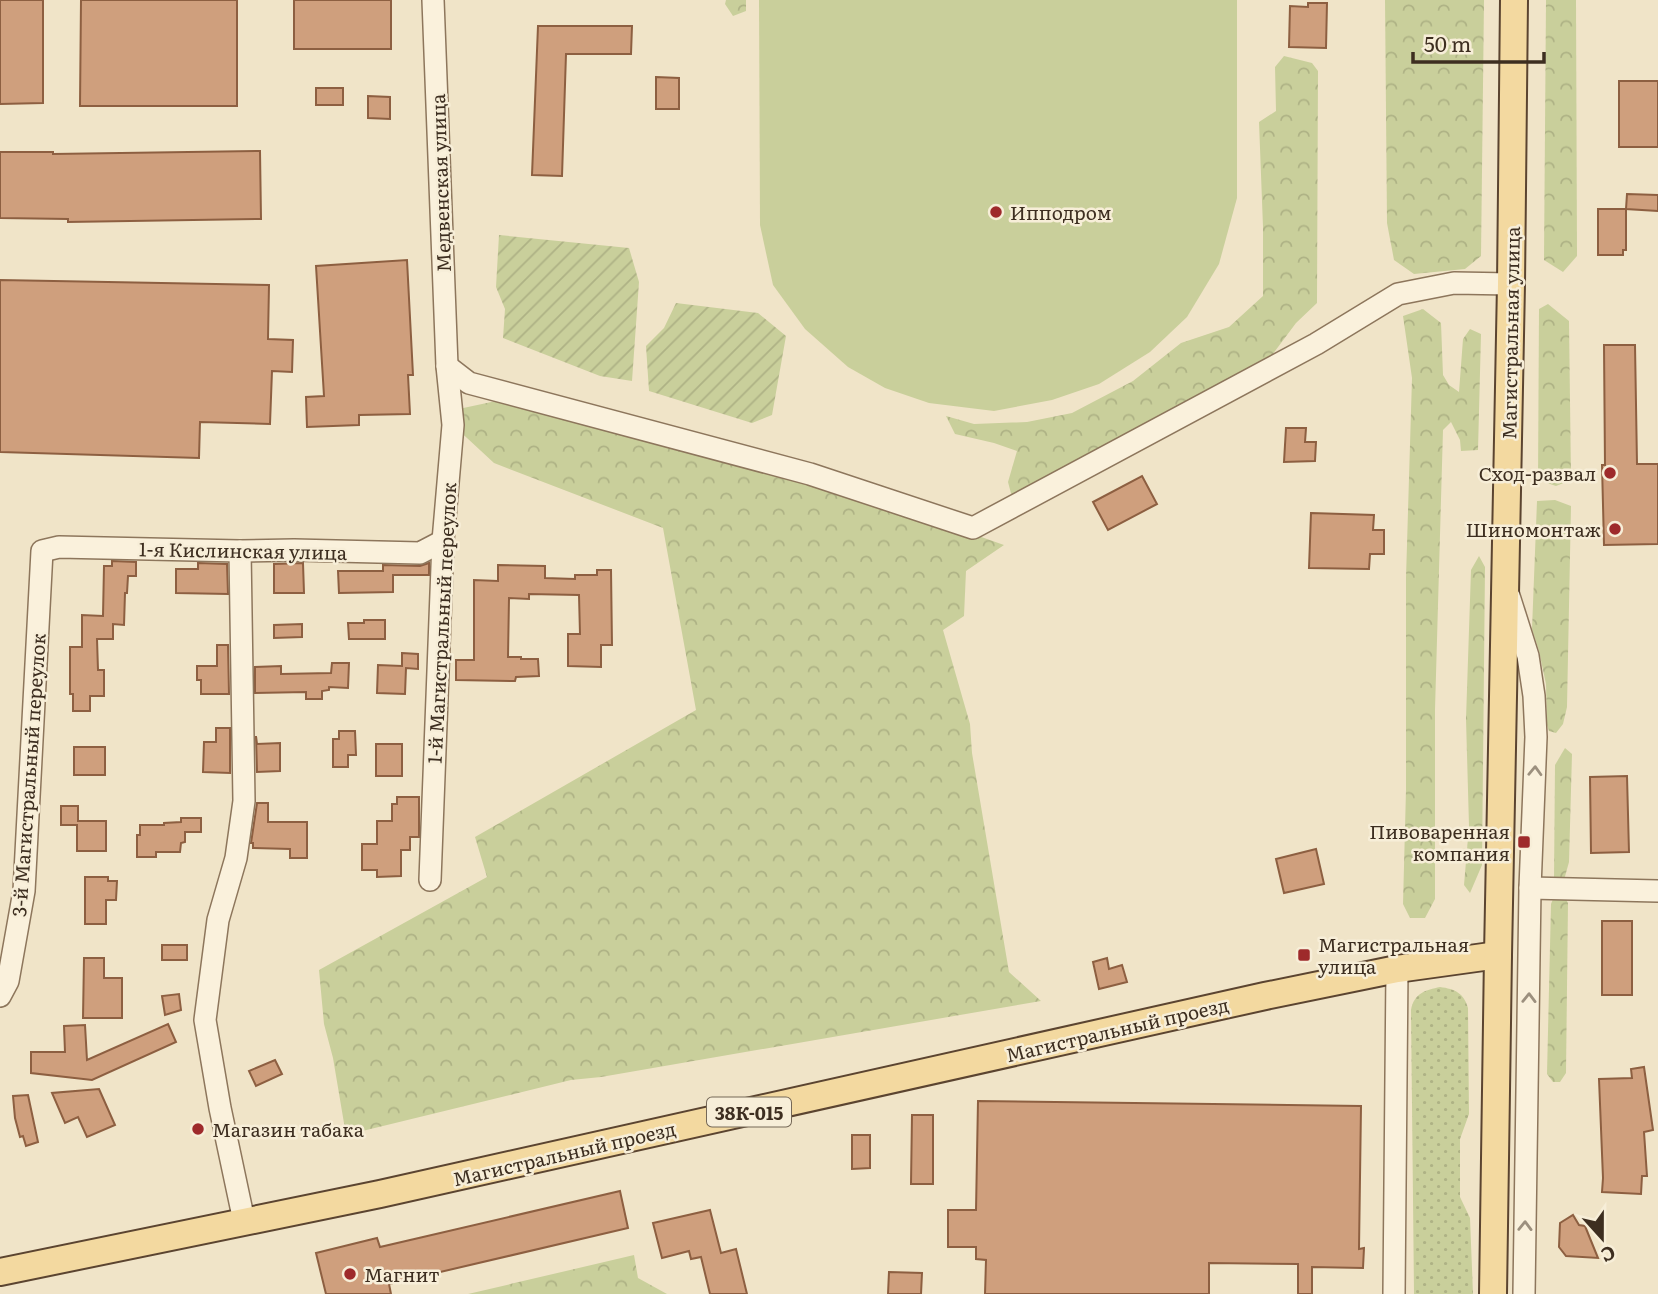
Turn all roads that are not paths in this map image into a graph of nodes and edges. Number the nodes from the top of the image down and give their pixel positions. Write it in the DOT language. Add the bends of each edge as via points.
graph roads {
  1 [pos="433,0"];
  2 [pos="1514,0"];
  3 [pos="1511,284"];
  4 [pos="447,366"];
  5 [pos="443,541"];
  6 [pos="42,551"];
  7 [pos="240,551"];
  8 [pos="1506,584"];
  9 [pos="430,880"];
  10 [pos="1530,888"];
  11 [pos="1658,891"];
  12 [pos="1497,955"];
  13 [pos="1397,969"];
  14 [pos="0,996"];
  15 [pos="1494,1213"];
  16 [pos="244,1221"];
  17 [pos="0,1272"];
  18 [pos="1394,1294"];
  19 [pos="1493,1294"];
  20 [pos="1503,1294"];
  21 [pos="1524,1294"];
  1 -- 4 [label="street, Медвенская улица"];
  2 -- 3 [label="main road, Магистральная улица"];
  3 -- 4 [label="street" via="1454,283 1398,293 1316,344 973,528 810,474 470,383"];
  3 -- 8 [label="main road, Магистральная улица"];
  4 -- 5 [label="street, 1-й Магистральный переулок" via="453,425"];
  5 -- 7 [label="street, 1-я Кислинская улица" via="420,553"];
  5 -- 9 [label="street, 1-й Магистральный переулок"];
  6 -- 7 [label="street, 1-я Кислинская улица" via="59,547"];
  6 -- 14 [label="street, 3-й Магистральный переулок" via="24,891 8,981"];
  7 -- 16 [label="street" via="244,801 236,858 218,920 205,1020"];
  10 -- 8 [label="street, one-way" via="1534,696 1528,656"];
  8 -- 12 [label="main road, Магистральная улица"];
  10 -- 11 [label="street"];
  21 -- 10 [label="street, one-way"];
  12 -- 13 [label="main road, Магистральный проезд / 38К-015"];
  12 -- 15 [label="main road, Магистральная улица"];
  13 -- 16 [label="main road, Магистральный проезд / 38К-015"];
  13 -- 18 [label="street"];
  15 -- 19 [label="main road, Магистральная улица"];
  15 -- 20 [label="main road, Магистральная улица"];
  16 -- 17 [label="main road, Магистральный проезд / 38К-015"];
}
